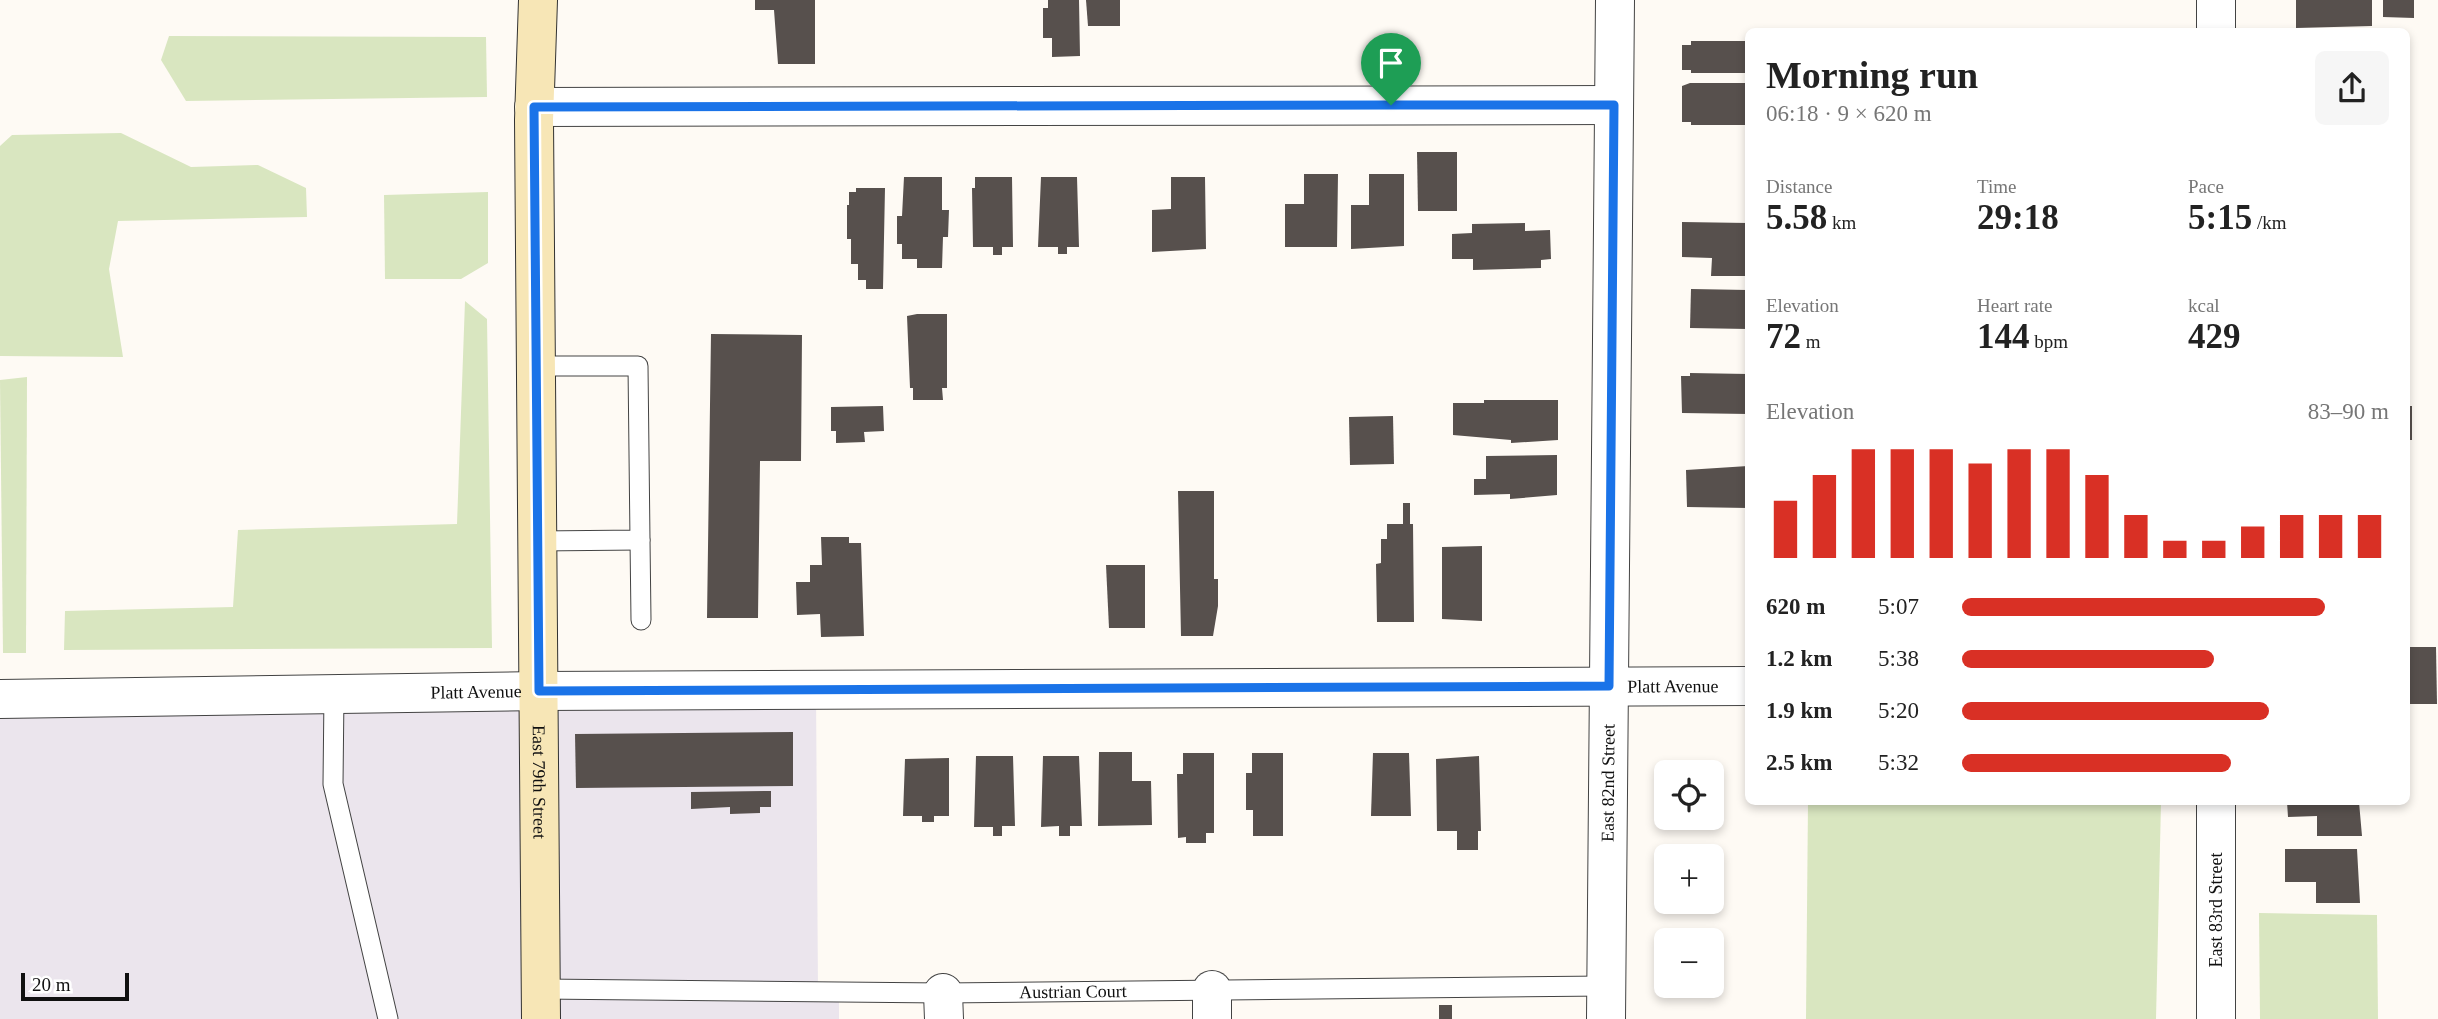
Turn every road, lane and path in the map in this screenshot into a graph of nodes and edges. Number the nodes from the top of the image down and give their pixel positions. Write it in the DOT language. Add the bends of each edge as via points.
graph roads {
  1 [pos="538,0"];
  2 [pos="1615,0"];
  3 [pos="2216,0"];
  4 [pos="2216,28"];
  5 [pos="1614,105"];
  6 [pos="534,107"];
  7 [pos="536,366"];
  8 [pos="640,540"];
  9 [pos="537,541"];
  10 [pos="641,620"];
  11 [pos="1609,686"];
  12 [pos="1745,686"];
  13 [pos="539,691"];
  14 [pos="334,694"];
  15 [pos="0,699"];
  16 [pos="2216,805"];
  17 [pos="1606,1003"];
  18 [pos="541,1004"];
  19 [pos="1212,1005"];
  20 [pos="944,1006"];
  21 [pos="388,1019"];
  22 [pos="2216,1019"];
  1 -- 6 [label="main road, East 79th Street"];
  2 -- 5 [label="street, East 82nd Street"];
  3 -- 4 [label="street"];
  5 -- 6 [label="street"];
  5 -- 11 [label="street, East 82nd Street"];
  6 -- 7 [label="main road, East 79th Street"];
  7 -- 8 [label="lane" via="638,366"];
  7 -- 9 [label="main road, East 79th Street"];
  8 -- 9 [label="lane"];
  8 -- 10 [label="lane"];
  9 -- 13 [label="main road, East 79th Street"];
  11 -- 12 [label="street, Platt Avenue"];
  11 -- 13 [label="street, Platt Avenue"];
  11 -- 17 [label="street, East 82nd Street"];
  13 -- 14 [label="street, Platt Avenue"];
  13 -- 18 [label="main road, East 79th Street"];
  14 -- 15 [label="street, Platt Avenue"];
  14 -- 21 [label="lane" via="333,784"];
  16 -- 22 [label="street, East 83rd Street"];
  17 -- 19 [label="lane, Austrian Court"];
  18 -- 20 [label="lane, Austrian Court"];
  19 -- 20 [label="lane, Austrian Court"];
}
